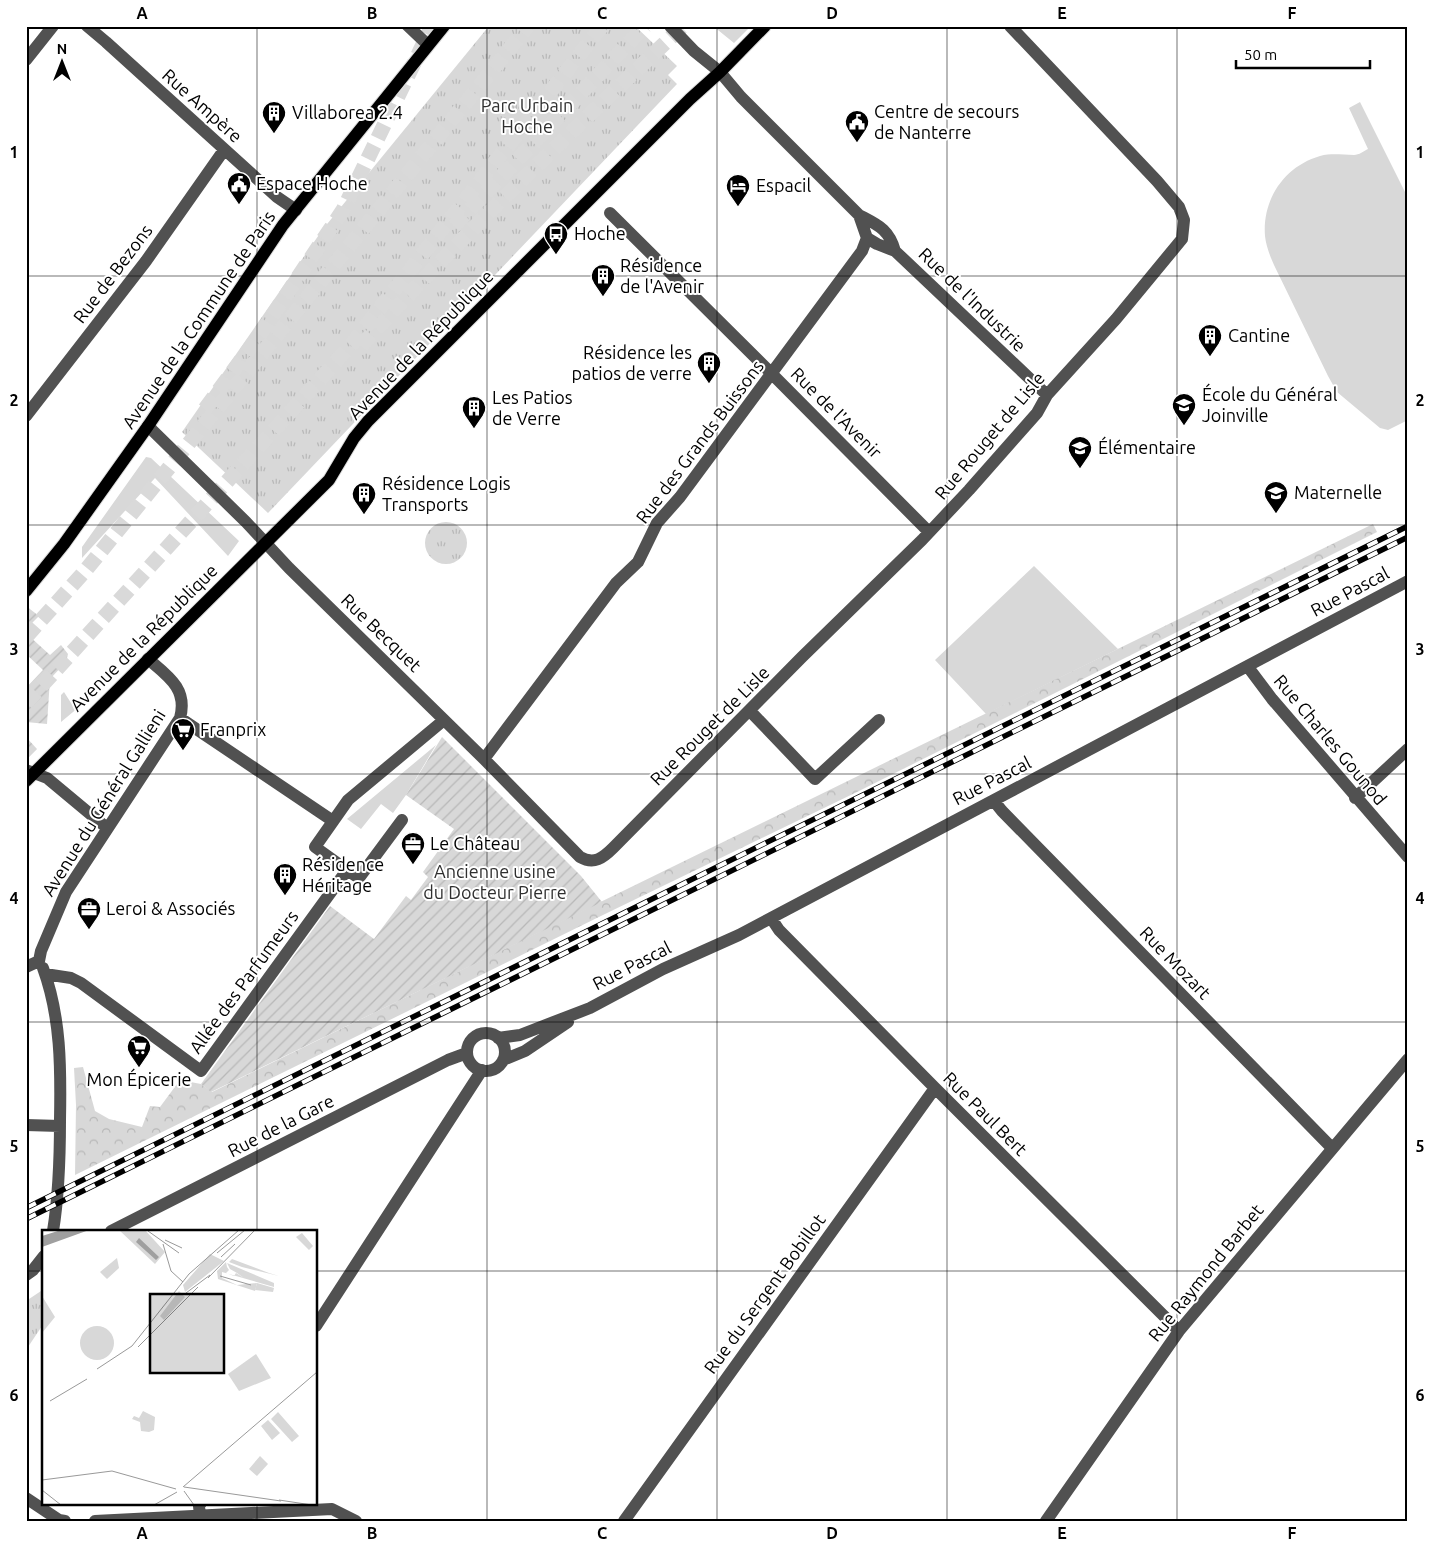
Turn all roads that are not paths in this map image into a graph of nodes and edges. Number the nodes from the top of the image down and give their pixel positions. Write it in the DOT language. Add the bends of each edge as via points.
graph roads {
  1 [pos="54,26"];
  2 [pos="87,26"];
  3 [pos="408,26"];
  4 [pos="444,26"];
  5 [pos="670,26"];
  6 [pos="765,26"];
  7 [pos="1010,26"];
  8 [pos="428,45"];
  9 [pos="26,60"];
  10 [pos="720,72"];
  11 [pos="224,150"];
  12 [pos="296,210"];
  13 [pos="610,213"];
  14 [pos="859,216"];
  15 [pos="867,238"];
  16 [pos="896,251"];
  17 [pos="772,374"];
  18 [pos="1047,394"];
  19 [pos="26,416"];
  20 [pos="148,426"];
  21 [pos="929,532"];
  22 [pos="265,544"];
  23 [pos="1408,581"];
  24 [pos="26,591"];
  25 [pos="148,659"];
  26 [pos="1248,667"];
  27 [pos="750,711"];
  28 [pos="180,718"];
  29 [pos="444,720"];
  30 [pos="879,720"];
  31 [pos="1408,749"];
  32 [pos="484,759"];
  33 [pos="29,775"];
  34 [pos="1355,798"];
  35 [pos="994,801"];
  36 [pos="402,820"];
  37 [pos="333,821"];
  38 [pos="107,828"];
  39 [pos="1408,857"];
  40 [pos="592,861"];
  41 [pos="347,870"];
  42 [pos="771,918"];
  43 [pos="40,961"];
  44 [pos="26,967"];
  45 [pos="45,974"];
  46 [pos="590,1008"];
  47 [pos="498,1038"];
  48 [pos="467,1053"];
  49 [pos="1408,1059"];
  50 [pos="503,1060"];
  51 [pos="482,1070"];
  52 [pos="935,1088"];
  53 [pos="26,1125"];
  54 [pos="60,1126"];
  55 [pos="1332,1148"];
  56 [pos="53,1230"];
  57 [pos="113,1230"];
  58 [pos="42,1259"];
  59 [pos="26,1275"];
  60 [pos="318,1323"];
  61 [pos="1179,1331"];
  62 [pos="26,1498"];
  63 [pos="200,1509"];
  64 [pos="61,1520"];
  65 [pos="95,1521"];
  66 [pos="356,1521"];
  67 [pos="624,1521"];
  68 [pos="1046,1521"];
  1 -- 9 [label="street"];
  2 -- 11 [label="street, Rue Ampère"];
  3 -- 8 [label="street"];
  4 -- 8 [label="main road, Avenue de la Commune de Paris"];
  5 -- 10 [label="street, Rue de l'Industrie"];
  6 -- 10 [label="main road, Avenue de la République"];
  7 -- 18 [label="street, Rue Rouget de Lisle" via="1157,181 1179,207 1184,220 1182,239 1116,319"];
  8 -- 12 [label="main road, Avenue de la Commune de Paris"];
  10 -- 14 [label="street, Rue de l'Industrie"];
  10 -- 22 [label="main road, Avenue de la République" via="368,421 328,480"];
  11 -- 12 [label="street, Rue Ampère"];
  11 -- 19 [label="street, Rue de Bezons" via="146,261"];
  12 -- 20 [label="main road, Avenue de la Commune de Paris"];
  13 -- 17 [label="street, Rue de l'Avenir"];
  14 -- 15 [label="street, Rue de l'Industrie"];
  14 -- 16 [label="street, Rue de l'Industrie" via="880,226 892,238"];
  15 -- 16 [label="street, Rue de l'Industrie"];
  15 -- 17 [label="street, Rue des Grands Buissons" via="862,251"];
  16 -- 18 [label="street, Rue de l'Industrie"];
  17 -- 21 [label="street, Rue de l'Avenir"];
  17 -- 32 [label="street, Rue des Grands Buissons" via="657,523 638,562 616,583"];
  18 -- 21 [label="street, Rue Rouget de Lisle" via="1037,413"];
  20 -- 22 [label="street, Rue Becquet"];
  20 -- 24 [label="main road, Avenue de la Commune de Paris" via="64,544"];
  21 -- 27 [label="street, Rue Rouget de Lisle"];
  22 -- 25 [label="main road, Avenue de la République"];
  22 -- 29 [label="street, Rue Becquet"];
  23 -- 26 [label="street, Rue Pascal"];
  25 -- 28 [label="street, Avenue du Général Gallieni" via="181,694"];
  25 -- 33 [label="main road, Avenue de la République"];
  26 -- 34 [label="street, Rue Charles Gounod"];
  26 -- 35 [label="street, Rue Pascal"];
  27 -- 30 [label="street" via="815,779"];
  27 -- 40 [label="street, Rue Rouget de Lisle" via="613,848"];
  28 -- 37 [label="street"];
  28 -- 38 [label="street, Avenue du Général Gallieni"];
  29 -- 32 [label="street, Rue Becquet"];
  29 -- 37 [label="street" via="348,800"];
  31 -- 34 [label="street"];
  32 -- 40 [label="street, Rue Becquet" via="576,854"];
  33 -- 38 [label="street" via="47,778"];
  34 -- 39 [label="street, Rue Charles Gounod"];
  35 -- 42 [label="street, Rue Pascal"];
  35 -- 55 [label="street, Rue Mozart"];
  36 -- 41 [label="street" via="359,878"];
  37 -- 41 [label="street" via="315,847"];
  38 -- 43 [label="street, Avenue du Général Gallieni" via="66,892"];
  41 -- 45 [label="street, Allée des Parfumeurs" via="201,1072 81,983"];
  42 -- 46 [label="street, Rue Pascal"];
  42 -- 52 [label="street, Rue Paul Bert"];
  43 -- 44 [label="street"];
  43 -- 45 [label="street"];
  45 -- 54 [label="street" via="54,1003 60,1048"];
  46 -- 47 [label="street, Rue Pascal" via="520,1036"];
  46 -- 50 [label="street, Rue Pascal" via="526,1051"];
  47 -- 48 [label="street, Rue Pascal" via="492,1034 477,1035 468,1046"];
  47 -- 50 [label="street" via="503,1044"];
  48 -- 51 [label="street" via="472,1065"];
  48 -- 57 [label="street, Rue de la Gare"];
  49 -- 55 [label="street, Rue Raymond Barbet"];
  50 -- 51 [label="street, Rue Pascal" via="494,1069"];
  51 -- 60 [label="street"];
  52 -- 61 [label="street, Rue Paul Bert"];
  52 -- 67 [label="street, Rue du Sergent Bobillot"];
  53 -- 54 [label="street"];
  54 -- 56 [label="street"];
  55 -- 61 [label="street, Rue Raymond Barbet"];
  58 -- 59 [label="street"];
  61 -- 68 [label="street, Rue Raymond Barbet"];
  62 -- 64 [label="street"];
  63 -- 65 [label="street"];
  63 -- 66 [label="street" via="332,1509"];
}
